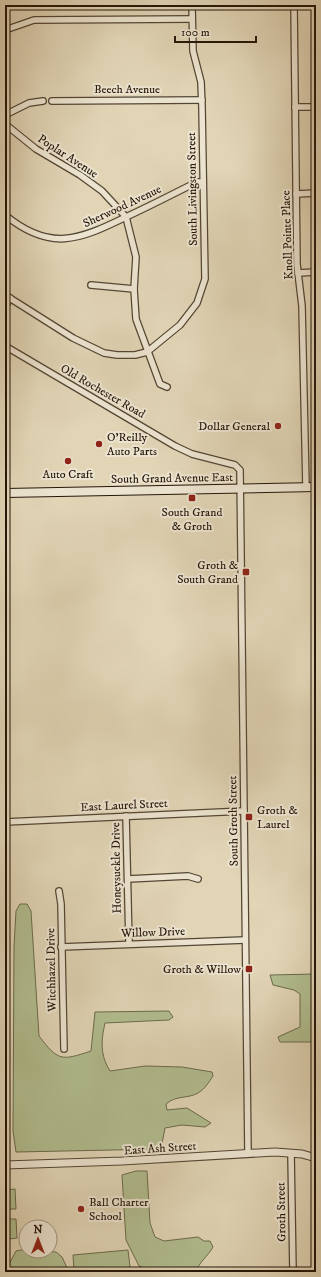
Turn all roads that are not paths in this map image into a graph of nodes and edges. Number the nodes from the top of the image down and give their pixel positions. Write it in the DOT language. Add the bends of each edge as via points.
graph roads {
  1 [pos="192,5"];
  2 [pos="294,5"];
  3 [pos="192,19"];
  4 [pos="5,30"];
  5 [pos="202,100"];
  6 [pos="43,101"];
  7 [pos="52,101"];
  8 [pos="295,107"];
  9 [pos="316,107"];
  10 [pos="5,115"];
  11 [pos="5,124"];
  12 [pos="203,182"];
  13 [pos="316,193"];
  14 [pos="296,194"];
  15 [pos="5,215"];
  16 [pos="126,217"];
  17 [pos="316,272"];
  18 [pos="298,273"];
  19 [pos="91,285"];
  20 [pos="134,289"];
  21 [pos="7,297"];
  22 [pos="5,307"];
  23 [pos="5,346"];
  24 [pos="147,352"];
  25 [pos="166,388"];
  26 [pos="306,487"];
  27 [pos="316,487"];
  28 [pos="240,489"];
  29 [pos="5,493"];
  30 [pos="244,811"];
  31 [pos="126,816"];
  32 [pos="5,822"];
  33 [pos="128,879"];
  34 [pos="198,879"];
  35 [pos="59,891"];
  36 [pos="245,940"];
  37 [pos="129,944"];
  38 [pos="61,946"];
  39 [pos="64,1049"];
  40 [pos="248,1153"];
  41 [pos="291,1153"];
  42 [pos="316,1158"];
  43 [pos="5,1165"];
  44 [pos="293,1272"];
  1 -- 3 [label="street, South Livingston Street"];
  2 -- 8 [label="street, Knoll Pointe Place"];
  3 -- 4 [label="street" via="34,20"];
  3 -- 5 [label="street, South Livingston Street" via="193,51 201,82"];
  5 -- 7 [label="street, Beech Avenue"];
  5 -- 12 [label="street, South Livingston Street"];
  6 -- 10 [label="street" via="29,103"];
  8 -- 9 [label="street"];
  8 -- 14 [label="street, Knoll Pointe Place"];
  11 -- 16 [label="street, Poplar Avenue" via="36,149 102,191"];
  12 -- 16 [label="street, Sherwood Avenue" via="197,182"];
  12 -- 24 [label="street, South Livingston Street" via="205,279 197,303 187,318"];
  13 -- 14 [label="street"];
  14 -- 18 [label="street, Knoll Pointe Place"];
  15 -- 16 [label="street, Sherwood Avenue" via="30,231 56,238 86,235"];
  16 -- 20 [label="street, Poplar Avenue" via="136,258"];
  17 -- 18 [label="street"];
  18 -- 26 [label="street, Knoll Pointe Place" via="302,306"];
  19 -- 20 [label="street"];
  20 -- 24 [label="street, Poplar Avenue" via="136,319"];
  21 -- 22 [label="street"];
  21 -- 24 [label="street" via="73,338 104,353 125,356"];
  23 -- 28 [label="street, Old Rochester Road" via="175,446 192,454 235,465 240,470"];
  24 -- 25 [label="street, Poplar Avenue" via="160,384"];
  26 -- 27 [label="main road, South Grand Avenue East"];
  26 -- 28 [label="main road, South Grand Avenue East"];
  28 -- 29 [label="main road, South Grand Avenue East"];
  28 -- 30 [label="street, South Groth Street"];
  30 -- 31 [label="street, East Laurel Street"];
  30 -- 36 [label="street, South Groth Street"];
  31 -- 32 [label="street, East Laurel Street"];
  31 -- 33 [label="street, Honeysuckle Drive"];
  33 -- 34 [label="street" via="188,876"];
  33 -- 37 [label="street, Honeysuckle Drive"];
  35 -- 38 [label="street, Witchhazel Drive"];
  36 -- 37 [label="street, Willow Drive"];
  36 -- 40 [label="street, South Groth Street"];
  37 -- 38 [label="street, Willow Drive"];
  38 -- 39 [label="street, Witchhazel Drive"];
  40 -- 41 [label="street, East Ash Street"];
  40 -- 43 [label="street, East Ash Street" via="122,1162"];
  41 -- 42 [label="street, East Ash Street"];
  41 -- 44 [label="street, Groth Street"];
}
